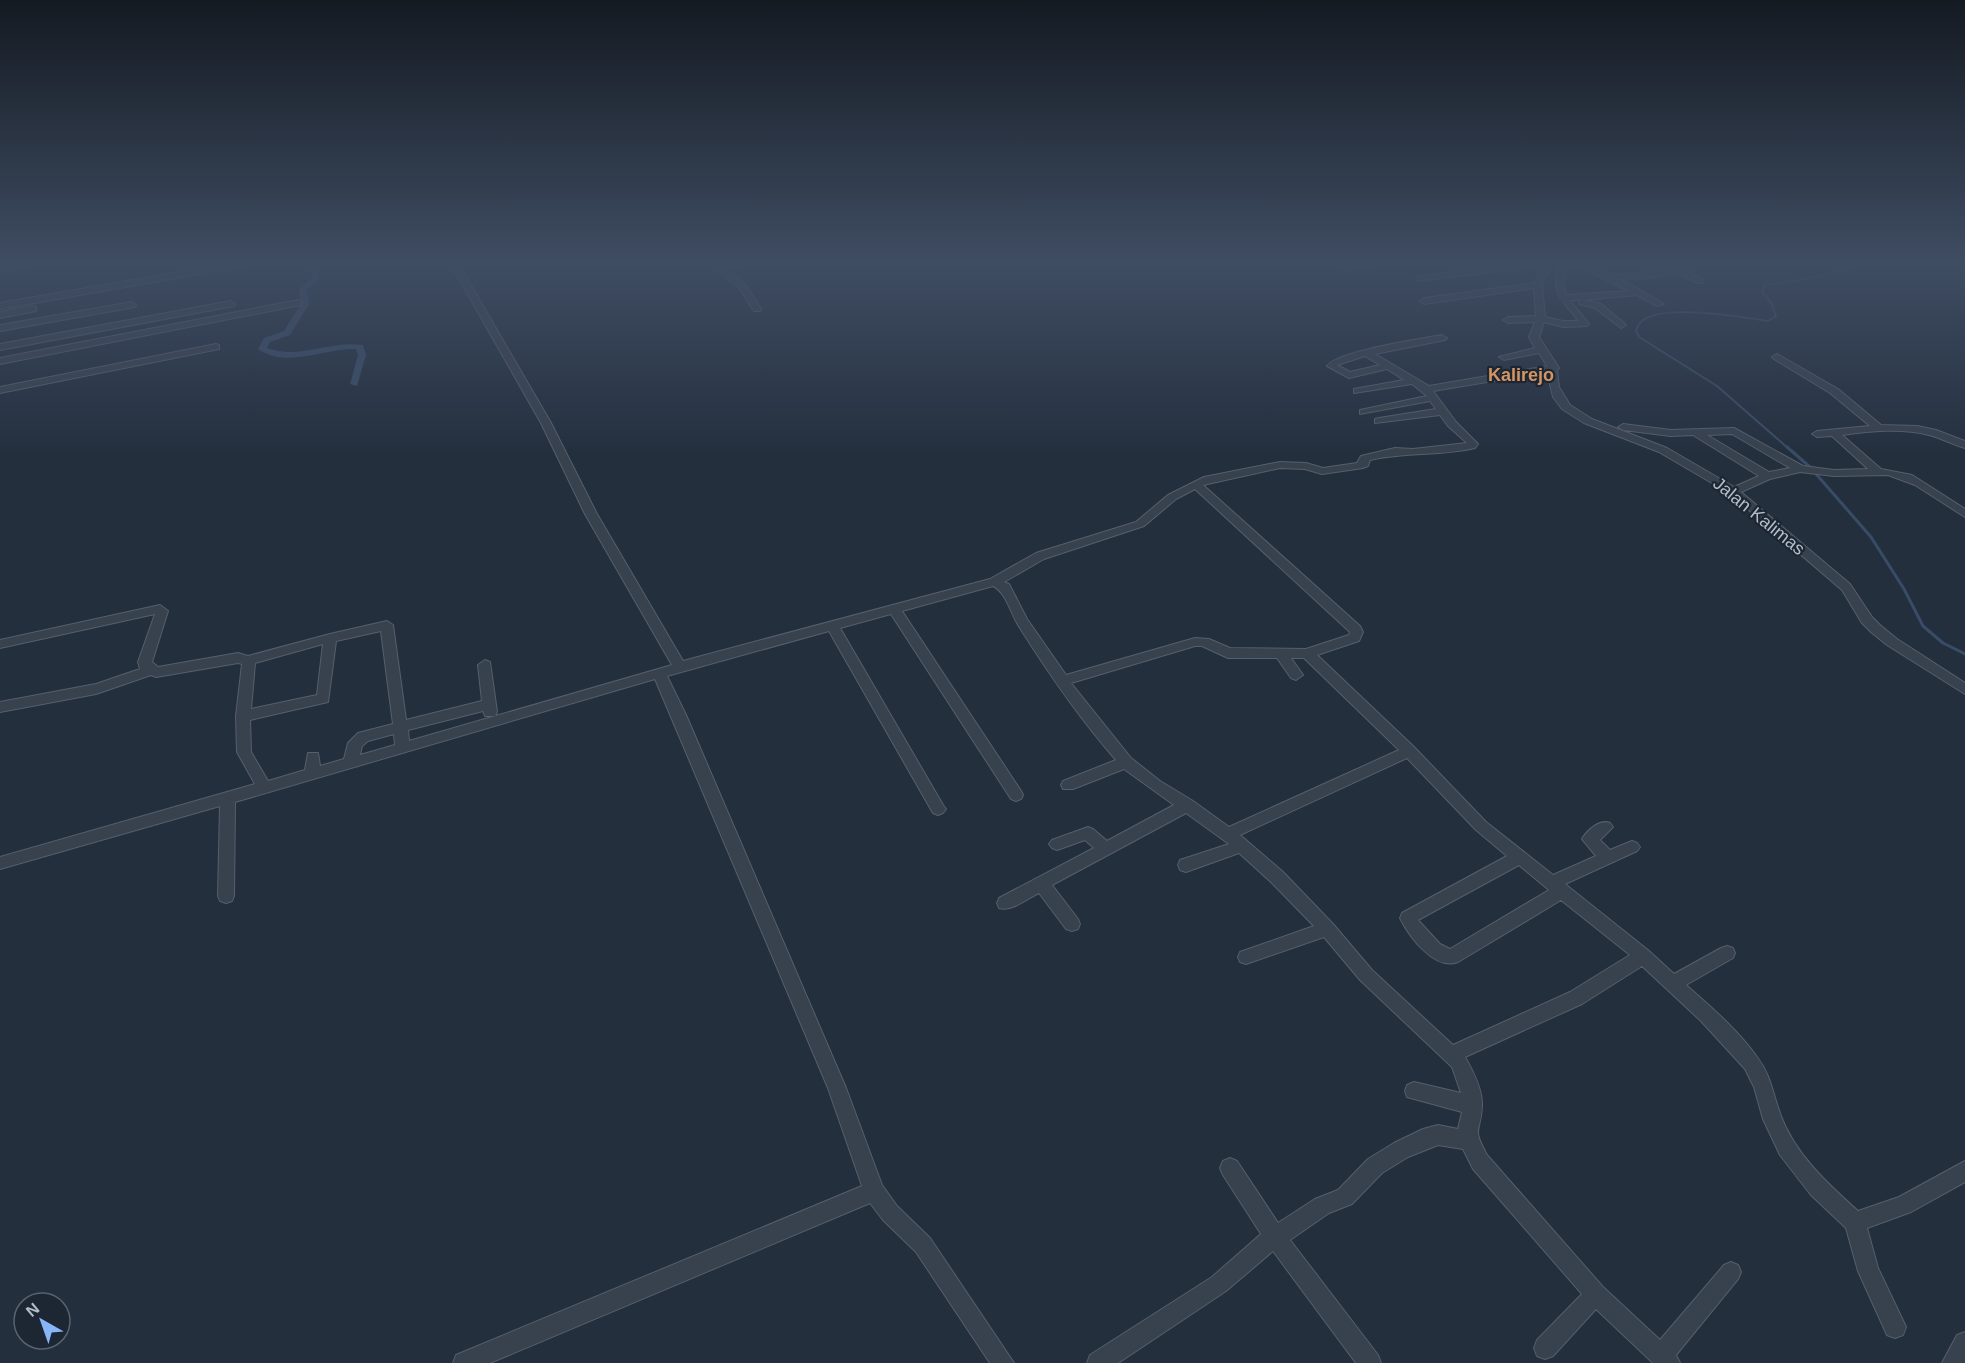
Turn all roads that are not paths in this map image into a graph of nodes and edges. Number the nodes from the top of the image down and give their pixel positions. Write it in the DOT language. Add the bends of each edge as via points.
graph roads {
  1 [pos="80,327"];
  2 [pos="175,327"];
  3 [pos="491,327"];
  4 [pos="1541,327"];
  5 [pos="1442,338"];
  6 [pos="216,346"];
  7 [pos="0,347"];
  8 [pos="1542,350"];
  9 [pos="1366,353"];
  10 [pos="1504,357"];
  11 [pos="1777,357"];
  12 [pos="0,360"];
  13 [pos="1388,366"];
  14 [pos="1554,368"];
  15 [pos="1413,381"];
  16 [pos="0,390"];
  17 [pos="1358,391"];
  18 [pos="1430,393"];
  19 [pos="1443,411"];
  20 [pos="1364,412"];
  21 [pos="1580,417"];
  22 [pos="1380,421"];
  23 [pos="1879,428"];
  24 [pos="1696,433"];
  25 [pos="1834,433"];
  26 [pos="1817,434"];
  27 [pos="1965,445"];
  28 [pos="1802,469"];
  29 [pos="1878,472"];
  30 [pos="1767,476"];
  31 [pos="1196,484"];
  32 [pos="1733,491"];
  33 [pos="1965,514"];
  34 [pos="994,582"];
  35 [pos="894,609"];
  36 [pos="832,626"];
  37 [pos="330,638"];
  38 [pos="0,644"];
  39 [pos="1280,653"];
  40 [pos="1307,654"];
  41 [pos="248,661"];
  42 [pos="485,665"];
  43 [pos="680,667"];
  44 [pos="150,670"];
  45 [pos="659,673"];
  46 [pos="1296,675"];
  47 [pos="1062,681"];
  48 [pos="1965,689"];
  49 [pos="489,704"];
  50 [pos="0,707"];
  51 [pos="243,716"];
  52 [pos="491,723"];
  53 [pos="401,726"];
  54 [pos="403,748"];
  55 [pos="1409,752"];
  56 [pos="351,762"];
  57 [pos="1126,762"];
  58 [pos="1068,785"];
  59 [pos="247,791"];
  60 [pos="1016,795"];
  61 [pos="1188,805"];
  62 [pos="939,809"];
  63 [pos="1605,826"];
  64 [pos="1228,834"];
  65 [pos="1057,844"];
  66 [pos="1242,846"];
  67 [pos="1632,847"];
  68 [pos="1106,849"];
  69 [pos="1520,857"];
  70 [pos="1608,858"];
  71 [pos="0,863"];
  72 [pos="1186,865"];
  73 [pos="1042,884"];
  74 [pos="1558,886"];
  75 [pos="226,896"];
  76 [pos="1005,903"];
  77 [pos="1072,924"];
  78 [pos="1327,929"];
  79 [pos="1726,953"];
  80 [pos="1643,956"];
  81 [pos="1246,957"];
  82 [pos="1674,983"];
  83 [pos="1452,1054"];
  84 [pos="1414,1091"];
  85 [pos="1473,1105"];
  86 [pos="1469,1141"];
  87 [pos="1230,1168"];
  88 [pos="1965,1171"];
  89 [pos="874,1191"];
  90 [pos="1855,1222"];
  91 [pos="1275,1237"];
  92 [pos="1731,1272"];
  93 [pos="1596,1294"];
  94 [pos="1895,1327"];
  95 [pos="1965,1343"];
  96 [pos="1545,1348"];
  97 [pos="1665,1360"];
  98 [pos="465,1363"];
  99 [pos="1003,1363"];
  100 [pos="1098,1363"];
  101 [pos="1370,1363"];
  102 [pos="1953,1363"];
  1 -- 7 [label="street"];
  2 -- 12 [label="street"];
  3 -- 43 [label="street" via="546,423 591,514"];
  4 -- 8 [label="street, Jalan Kalimas" via="1534,337"];
  5 -- 9 [label="street"];
  6 -- 16 [label="street"];
  8 -- 10 [label="street"];
  8 -- 14 [label="street, Jalan Kalimas"];
  9 -- 13 [label="street"];
  9 -- 13 [label="street" via="1332,366 1353,375"];
  11 -- 23 [label="street" via="1834,391"];
  13 -- 15 [label="street"];
  14 -- 18 [label="street"];
  14 -- 21 [label="street, Jalan Kalimas" via="1558,397"];
  15 -- 17 [label="street"];
  15 -- 18 [label="street"];
  18 -- 19 [label="street"];
  18 -- 20 [label="street"];
  19 -- 22 [label="street"];
  19 -- 31 [label="street" via="1473,444 1395,451 1365,458 1359,466 1322,471 1280,465"];
  21 -- 24 [label="street" via="1654,432"];
  21 -- 32 [label="street, Jalan Kalimas" via="1663,450"];
  23 -- 25 [label="street"];
  23 -- 27 [label="street" via="1920,429"];
  24 -- 28 [label="street" via="1734,431"];
  24 -- 30 [label="street"];
  25 -- 26 [label="street"];
  25 -- 29 [label="street"];
  28 -- 29 [label="street"];
  28 -- 30 [label="street"];
  29 -- 33 [label="street" via="1904,477"];
  30 -- 32 [label="street"];
  31 -- 34 [label="street" via="1172,497 1140,524 1040,556"];
  31 -- 40 [label="street" via="1357,632 1354,638"];
  32 -- 48 [label="street, Jalan Kalimas" via="1846,587 1876,629"];
  34 -- 35 [label="street"];
  34 -- 47 [label="street" via="1005,587 1021,620"];
  35 -- 36 [label="street"];
  35 -- 60 [label="street"];
  36 -- 43 [label="street"];
  36 -- 62 [label="street"];
  37 -- 41 [label="street"];
  37 -- 51 [label="street" via="322,699"];
  37 -- 53 [label="street" via="387,626"];
  38 -- 44 [label="street" via="160,609 145,662"];
  39 -- 40 [label="street"];
  39 -- 46 [label="street"];
  39 -- 47 [label="street" via="1228,652 1195,642"];
  40 -- 55 [label="street"];
  41 -- 44 [label="street" via="238,658"];
  41 -- 51 [label="street"];
  42 -- 49 [label="street"];
  43 -- 45 [label="street"];
  44 -- 50 [label="street" via="130,680"];
  45 -- 52 [label="street"];
  45 -- 89 [label="street" via="837,1088"];
  47 -- 57 [label="street"];
  49 -- 52 [label="street"];
  49 -- 53 [label="street"];
  51 -- 59 [label="street"];
  52 -- 54 [label="street"];
  53 -- 54 [label="street"];
  53 -- 56 [label="street" via="357,740"];
  54 -- 56 [label="street"];
  55 -- 64 [label="street"];
  55 -- 69 [label="street" via="1467,813"];
  56 -- 59 [label="street" via="312,765"];
  57 -- 58 [label="street"];
  57 -- 61 [label="street"];
  59 -- 71 [label="street"];
  59 -- 75 [label="street"];
  61 -- 64 [label="street"];
  61 -- 68 [label="street"];
  63 -- 70 [label="street" via="1590,839"];
  64 -- 66 [label="street"];
  65 -- 68 [label="street" via="1088,833"];
  66 -- 72 [label="street"];
  66 -- 78 [label="street"];
  67 -- 70 [label="street"];
  68 -- 73 [label="street"];
  69 -- 74 [label="street"];
  69 -- 74 [label="street" via="1410,916 1410,922 1438,951 1452,957"];
  70 -- 74 [label="street"];
  73 -- 76 [label="street"];
  73 -- 77 [label="street"];
  74 -- 80 [label="street"];
  78 -- 81 [label="street"];
  78 -- 83 [label="street" via="1366,975"];
  79 -- 82 [label="street"];
  80 -- 82 [label="street"];
  80 -- 83 [label="street" via="1576,998"];
  82 -- 90 [label="street" via="1751,1063 1787,1148 1818,1188"];
  83 -- 85 [label="street" via="1466,1077"];
  84 -- 85 [label="street"];
  85 -- 86 [label="street" via="1467,1131"];
  86 -- 91 [label="street" via="1438,1135 1423,1138 1376,1166 1345,1197 1322,1206"];
  86 -- 93 [label="street" via="1480,1162"];
  87 -- 91 [label="street"];
  88 -- 90 [label="street" via="1904,1205"];
  89 -- 98 [label="street"];
  89 -- 99 [label="street" via="923,1245"];
  90 -- 94 [label="street" via="1874,1287"];
  91 -- 100 [label="street" via="1219,1284"];
  91 -- 101 [label="street"];
  92 -- 97 [label="street"];
  93 -- 96 [label="street"];
  93 -- 97 [label="street"];
  95 -- 102 [label="street"];
}
